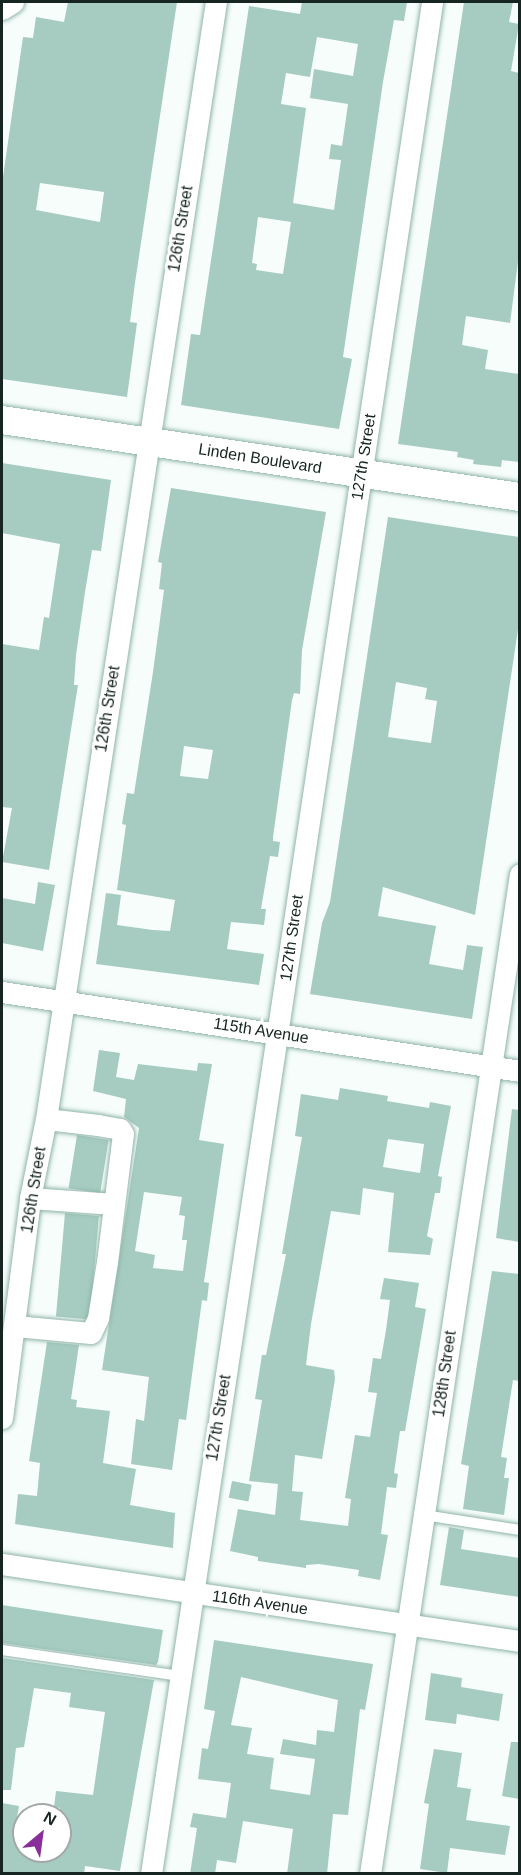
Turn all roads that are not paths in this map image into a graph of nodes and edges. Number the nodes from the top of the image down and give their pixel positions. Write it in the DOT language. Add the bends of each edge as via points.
graph roads {
  1 [pos="13,2"];
  2 [pos="216,2"];
  3 [pos="432,2"];
  4 [pos="2,9"];
  5 [pos="2,420"];
  6 [pos="148,442"];
  7 [pos="361,474"];
  8 [pos="519,497"];
  9 [pos="519,874"];
  10 [pos="2,992"];
  11 [pos="64,1002"];
  12 [pos="278,1034"];
  13 [pos="490,1066"];
  14 [pos="519,1071"];
  15 [pos="46,1119"];
  16 [pos="30,1198"];
  17 [pos="114,1204"];
  18 [pos="15,1326"];
  19 [pos="2,1418"];
  20 [pos="424,1515"];
  21 [pos="519,1530"];
  22 [pos="2,1564"];
  23 [pos="193,1593"];
  24 [pos="407,1624"];
  25 [pos="519,1641"];
  26 [pos="2,1650"];
  27 [pos="180,1677"];
  28 [pos="151,1874"];
  29 [pos="369,1874"];
  1 -- 4 [label="street"];
  2 -- 6 [label="street, 126th Street"];
  3 -- 7 [label="street, 127th Street"];
  5 -- 6 [label="main road, Linden Boulevard"];
  6 -- 7 [label="main road, Linden Boulevard"];
  6 -- 11 [label="street, 126th Street"];
  7 -- 8 [label="main road, Linden Boulevard"];
  7 -- 12 [label="street, 127th Street"];
  9 -- 13 [label="street, 128th Street"];
  10 -- 11 [label="street, 115th Avenue"];
  11 -- 12 [label="street, 115th Avenue"];
  11 -- 15 [label="street, 126th Street"];
  12 -- 13 [label="street, 115th Avenue"];
  12 -- 23 [label="street, 127th Street"];
  13 -- 14 [label="street, 115th Avenue"];
  13 -- 20 [label="street, 128th Street"];
  15 -- 16 [label="street, 126th Street"];
  15 -- 17 [label="street" via="120,1129"];
  16 -- 17 [label="street"];
  16 -- 18 [label="street, 126th Street"];
  17 -- 18 [label="street" via="98,1318 91,1333"];
  18 -- 19 [label="street, 126th Street"];
  20 -- 21 [label="lane"];
  20 -- 24 [label="street, 128th Street"];
  22 -- 23 [label="street, 116th Avenue"];
  23 -- 24 [label="street, 116th Avenue"];
  23 -- 27 [label="street, 127th Street"];
  24 -- 25 [label="street, 116th Avenue"];
  24 -- 29 [label="street, 128th Street"];
  26 -- 27 [label="lane"];
  27 -- 28 [label="street, 127th Street"];
}
